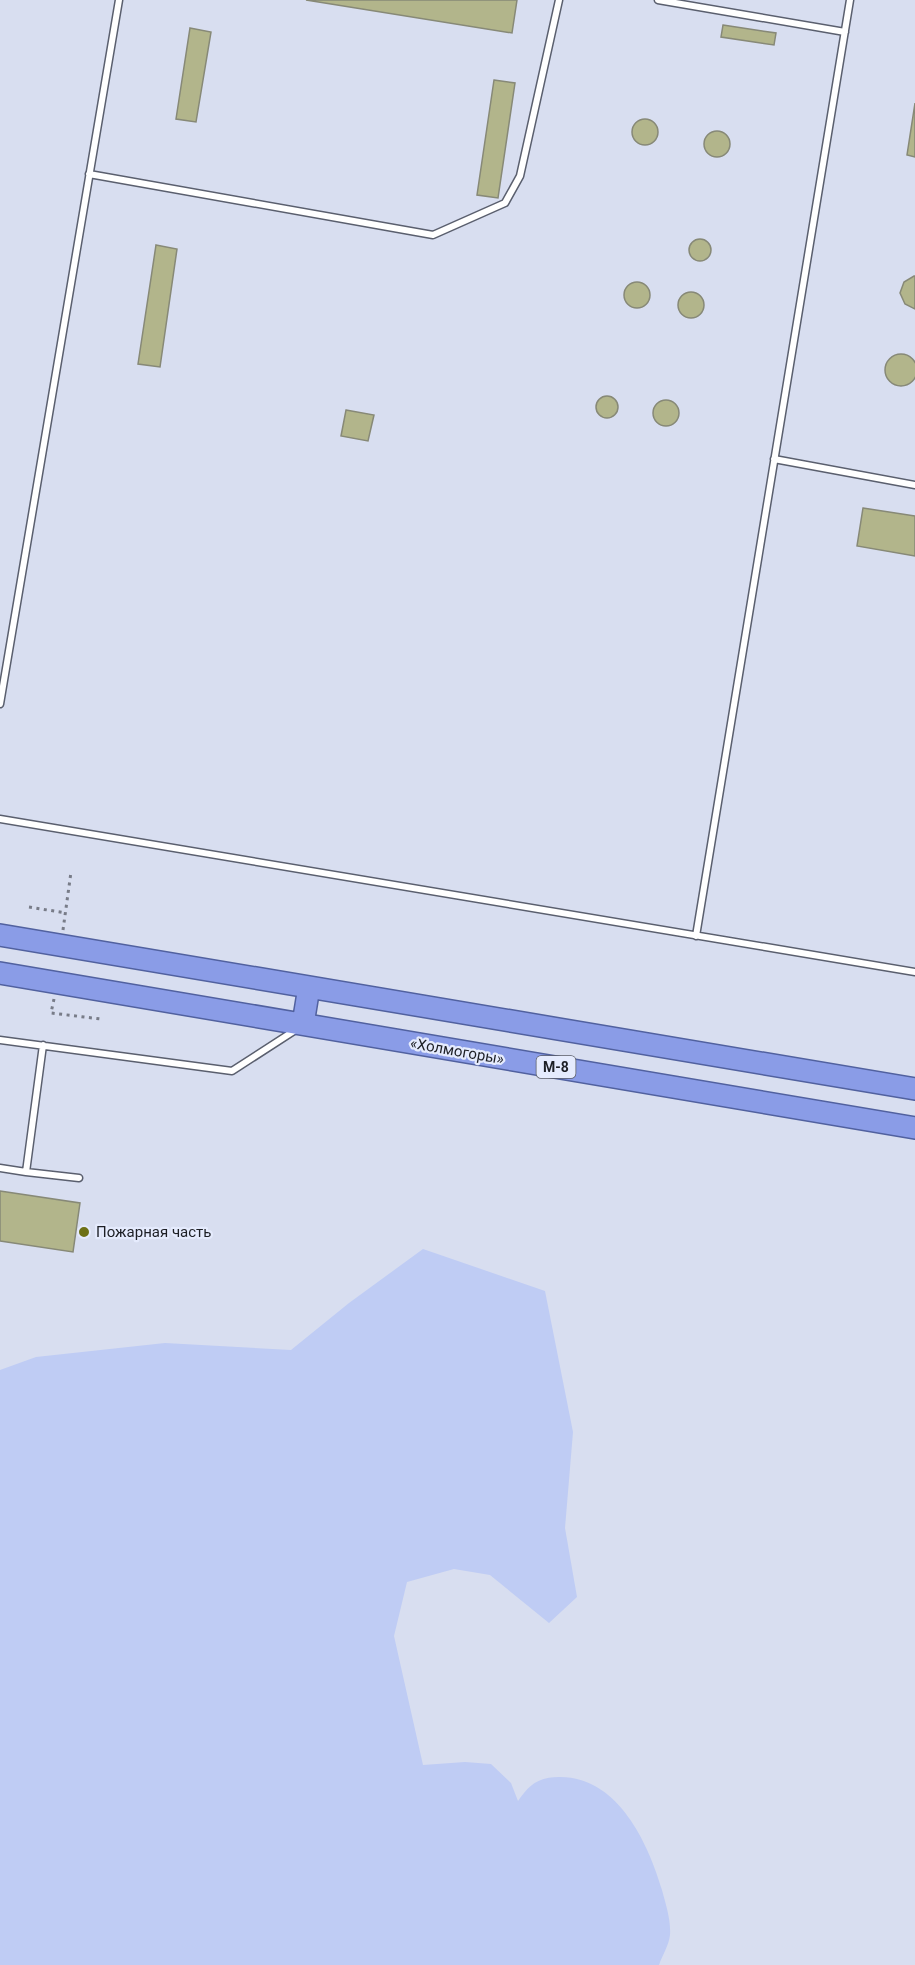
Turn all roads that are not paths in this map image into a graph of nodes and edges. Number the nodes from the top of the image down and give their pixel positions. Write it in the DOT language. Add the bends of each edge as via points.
graph roads {
  1 [pos="119,0"];
  2 [pos="559,0"];
  3 [pos="658,0"];
  4 [pos="850,0"];
  5 [pos="845,32"];
  6 [pos="89,174"];
  7 [pos="774,459"];
  8 [pos="915,485"];
  9 [pos="0,705"];
  10 [pos="0,819"];
  11 [pos="0,935"];
  12 [pos="696,936"];
  13 [pos="915,972"];
  14 [pos="0,973"];
  15 [pos="309,987"];
  16 [pos="303,1024"];
  17 [pos="0,1040"];
  18 [pos="43,1045"];
  19 [pos="915,1089"];
  20 [pos="915,1128"];
  21 [pos="0,1168"];
  22 [pos="26,1172"];
  23 [pos="79,1178"];
  1 -- 6 [label="lane"];
  2 -- 6 [label="lane" via="520,176 505,203 433,235"];
  3 -- 5 [label="lane"];
  4 -- 5 [label="lane"];
  5 -- 7 [label="lane"];
  6 -- 9 [label="lane"];
  7 -- 8 [label="lane"];
  7 -- 12 [label="lane"];
  10 -- 12 [label="lane"];
  11 -- 15 [label="highway"];
  12 -- 13 [label="lane"];
  14 -- 16 [label="highway, «Холмогоры» / М-8"];
  15 -- 16 [label="highway"];
  15 -- 19 [label="highway"];
  16 -- 18 [label="lane" via="232,1071"];
  16 -- 20 [label="highway, «Холмогоры» / М-8"];
  17 -- 18 [label="lane"];
  18 -- 22 [label="lane"];
  21 -- 22 [label="lane"];
  22 -- 23 [label="lane"];
}
